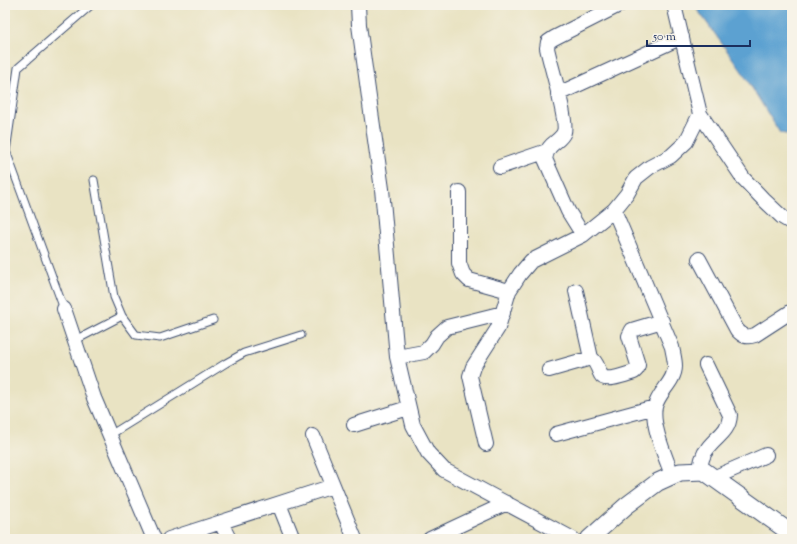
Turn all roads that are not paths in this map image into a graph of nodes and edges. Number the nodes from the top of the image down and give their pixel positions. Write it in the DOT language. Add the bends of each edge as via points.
graph roads {
  1 [pos="91,5"];
  2 [pos="358,5"];
  3 [pos="619,5"];
  4 [pos="674,5"];
  5 [pos="682,37"];
  6 [pos="558,94"];
  7 [pos="700,114"];
  8 [pos="6,150"];
  9 [pos="547,151"];
  10 [pos="500,167"];
  11 [pos="94,180"];
  12 [pos="459,192"];
  13 [pos="614,210"];
  14 [pos="792,223"];
  15 [pos="583,235"];
  16 [pos="699,259"];
  17 [pos="509,291"];
  18 [pos="576,292"];
  19 [pos="64,309"];
  20 [pos="792,310"];
  21 [pos="503,313"];
  22 [pos="122,316"];
  23 [pos="213,320"];
  24 [pos="662,321"];
  25 [pos="301,335"];
  26 [pos="74,341"];
  27 [pos="397,357"];
  28 [pos="591,358"];
  29 [pos="706,365"];
  30 [pos="549,370"];
  31 [pos="655,407"];
  32 [pos="408,408"];
  33 [pos="354,426"];
  34 [pos="556,434"];
  35 [pos="110,435"];
  36 [pos="313,436"];
  37 [pos="486,444"];
  38 [pos="766,455"];
  39 [pos="706,475"];
  40 [pos="672,476"];
  41 [pos="333,486"];
  42 [pos="507,503"];
  43 [pos="279,504"];
  44 [pos="221,523"];
  45 [pos="792,534"];
  46 [pos="154,539"];
  47 [pos="170,539"];
  48 [pos="228,539"];
  49 [pos="293,539"];
  50 [pos="355,539"];
  51 [pos="430,539"];
  52 [pos="573,539"];
  53 [pos="589,539"];
  1 -- 8 [label="lane" via="18,68"];
  2 -- 27 [label="street" via="382,189"];
  3 -- 6 [label="street" via="548,42 546,48"];
  4 -- 5 [label="street"];
  5 -- 6 [label="street"];
  5 -- 7 [label="street"];
  6 -- 9 [label="street" via="565,130 562,137"];
  7 -- 13 [label="street" via="686,142 671,156 636,178"];
  7 -- 14 [label="street" via="743,178 782,218"];
  8 -- 19 [label="lane"];
  9 -- 10 [label="street"];
  9 -- 15 [label="street" via="545,159 568,211"];
  11 -- 22 [label="lane" via="114,296"];
  12 -- 17 [label="street" via="459,263 463,274 469,280"];
  13 -- 15 [label="street"];
  13 -- 24 [label="street"];
  15 -- 17 [label="street" via="531,262"];
  16 -- 20 [label="street" via="737,330 743,336 755,335"];
  17 -- 21 [label="street"];
  18 -- 28 [label="street"];
  19 -- 26 [label="street"];
  21 -- 27 [label="street" via="447,327 436,336 424,352"];
  21 -- 37 [label="street" via="498,328 470,376"];
  22 -- 23 [label="lane" via="136,335 160,338"];
  22 -- 26 [label="lane"];
  24 -- 28 [label="street" via="630,332 638,365 634,372 604,378"];
  24 -- 31 [label="street" via="676,366"];
  25 -- 35 [label="lane" via="244,353"];
  26 -- 35 [label="street"];
  27 -- 32 [label="street"];
  28 -- 30 [label="street"];
  29 -- 39 [label="street" via="730,415 730,424 702,458"];
  31 -- 34 [label="street"];
  31 -- 40 [label="street" via="654,418 659,440"];
  32 -- 33 [label="street"];
  32 -- 42 [label="street" via="413,425 428,453 444,470"];
  35 -- 46 [label="street"];
  36 -- 41 [label="street"];
  38 -- 39 [label="street"];
  39 -- 40 [label="street" via="680,472"];
  39 -- 45 [label="street"];
  40 -- 53 [label="street" via="658,482 632,501"];
  41 -- 43 [label="street"];
  41 -- 50 [label="street"];
  42 -- 51 [label="street"];
  42 -- 52 [label="street"];
  43 -- 44 [label="street"];
  43 -- 49 [label="street"];
  44 -- 47 [label="street"];
  44 -- 48 [label="street"];
}
